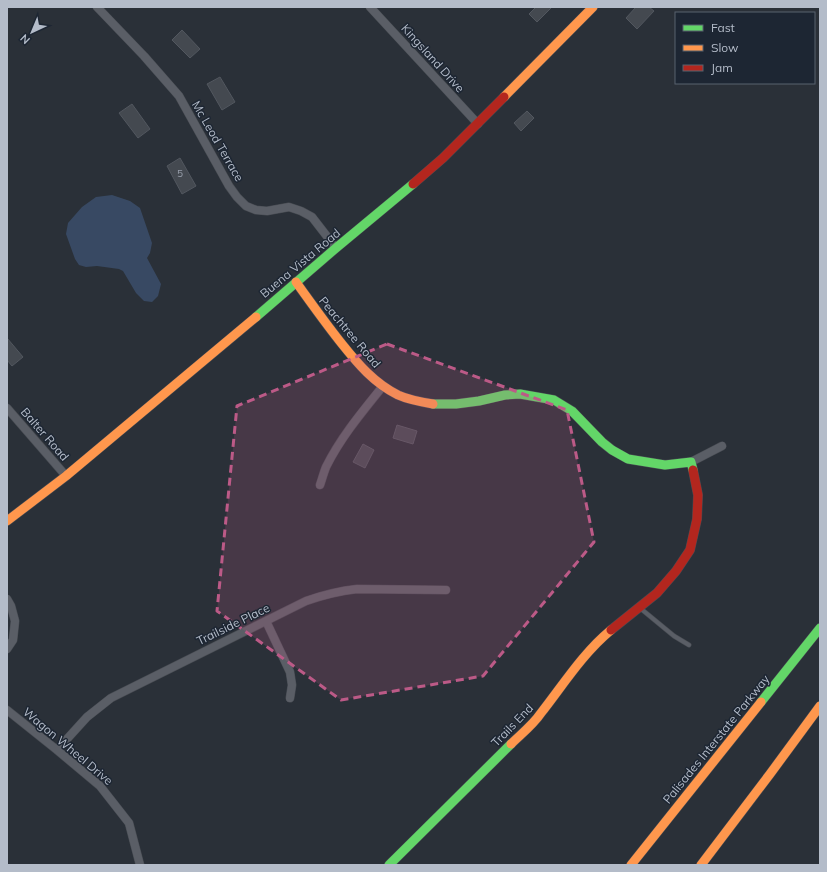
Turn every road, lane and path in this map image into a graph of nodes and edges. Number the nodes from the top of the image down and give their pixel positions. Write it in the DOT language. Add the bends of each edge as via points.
graph roads {
  1 [pos="97,7"];
  2 [pos="370,7"];
  3 [pos="593,7"];
  4 [pos="478,124"];
  5 [pos="336,248"];
  6 [pos="296,282"];
  7 [pos="383,386"];
  8 [pos="7,408"];
  9 [pos="722,446"];
  10 [pos="691,462"];
  11 [pos="66,476"];
  12 [pos="320,485"];
  13 [pos="7,521"];
  14 [pos="446,590"];
  15 [pos="7,600"];
  16 [pos="640,608"];
  17 [pos="266,621"];
  18 [pos="820,628"];
  19 [pos="689,645"];
  20 [pos="7,649"];
  21 [pos="290,698"];
  22 [pos="820,706"];
  23 [pos="7,710"];
  24 [pos="57,750"];
  25 [pos="140,865"];
  26 [pos="389,865"];
  27 [pos="631,865"];
  28 [pos="701,865"];
  1 -- 5 [label="street, Mc Leod Terrace" via="179,96 237,197 246,206 256,210 289,207 301,211 312,217"];
  2 -- 4 [label="street, Kingsland Drive"];
  3 -- 4 [label="main road, Buena Vista Road"];
  4 -- 5 [label="main road, Buena Vista Road" via="408,189"];
  5 -- 6 [label="main road, Buena Vista Road"];
  6 -- 7 [label="main road, Peachtree Road" via="359,365"];
  6 -- 11 [label="main road, Buena Vista Road"];
  7 -- 10 [label="main road, Peachtree Road" via="411,400 433,404 456,404 505,395 539,396 554,400 572,411 602,442 628,459 665,465"];
  7 -- 12 [label="street" via="344,436 326,468"];
  8 -- 11 [label="street, Balter Road"];
  9 -- 10 [label="street"];
  10 -- 16 [label="main road, Trails End" via="698,495 697,519 690,550 657,594"];
  11 -- 13 [label="main road, Buena Vista Road"];
  14 -- 17 [label="street, Trailside Place" via="343,590 306,601"];
  15 -- 20 [label="street" via="15,622 13,640"];
  16 -- 19 [label="lane"];
  16 -- 26 [label="main road, Trails End" via="600,639 572,670 540,715"];
  17 -- 21 [label="street" via="290,672"];
  17 -- 24 [label="street, Trailside Place" via="110,698 87,717"];
  18 -- 27 [label="main road, Palisades Interstate Parkway"];
  22 -- 28 [label="main road"];
  23 -- 24 [label="street, Wagon Wheel Drive"];
  24 -- 25 [label="street, Wagon Wheel Drive" via="100,786 129,823"];
}
